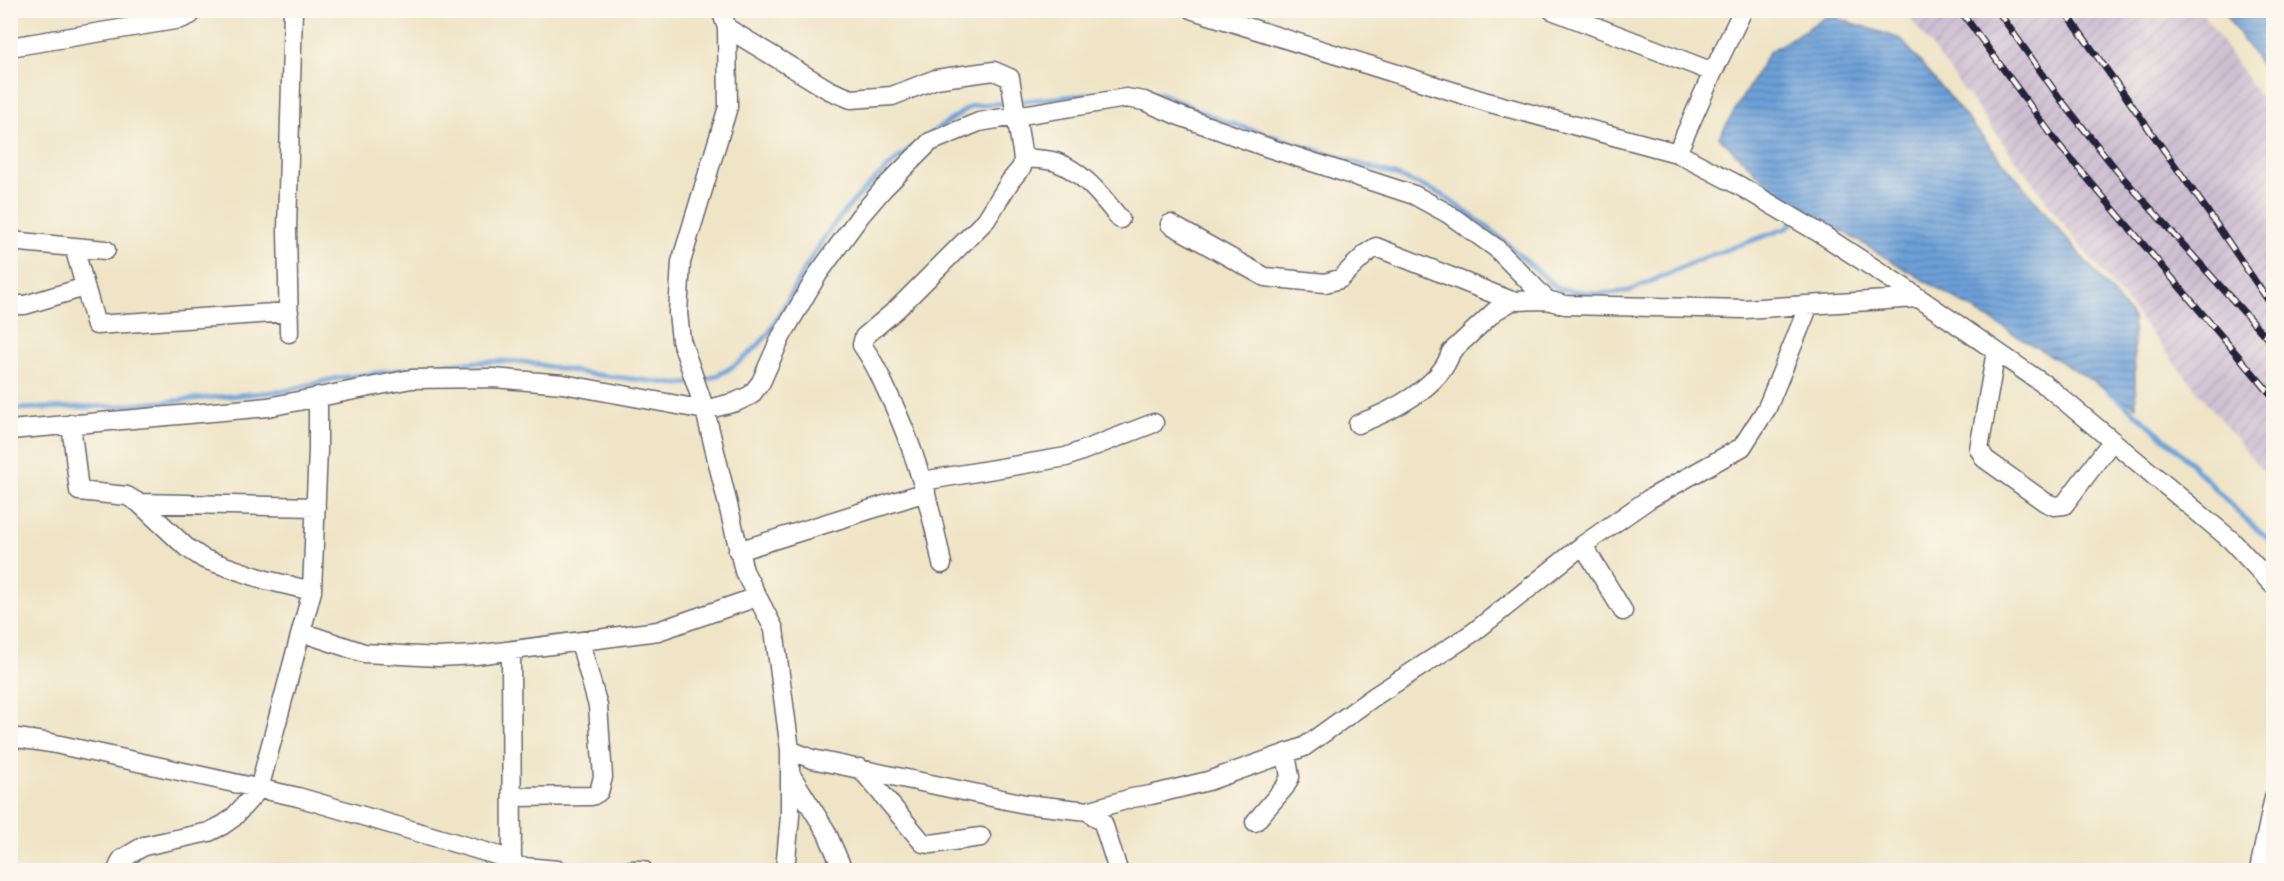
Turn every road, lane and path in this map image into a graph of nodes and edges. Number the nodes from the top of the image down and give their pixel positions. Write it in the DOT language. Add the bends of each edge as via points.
graph roads {
  1 [pos="193,10"];
  2 [pos="293,10"];
  3 [pos="721,10"];
  4 [pos="1193,10"];
  5 [pos="1552,10"];
  6 [pos="1743,10"];
  7 [pos="727,28"];
  8 [pos="10,47"];
  9 [pos="1713,72"];
  10 [pos="1016,112"];
  11 [pos="1677,153"];
  12 [pos="1023,158"];
  13 [pos="1120,219"];
  14 [pos="1170,224"];
  15 [pos="10,241"];
  16 [pos="74,247"];
  17 [pos="106,250"];
  18 [pos="85,287"];
  19 [pos="1918,298"];
  20 [pos="1512,300"];
  21 [pos="1547,300"];
  22 [pos="10,305"];
  23 [pos="1809,305"];
  24 [pos="289,312"];
  25 [pos="289,333"];
  26 [pos="1996,351"];
  27 [pos="318,396"];
  28 [pos="702,403"];
  29 [pos="1154,423"];
  30 [pos="71,424"];
  31 [pos="1358,424"];
  32 [pos="10,430"];
  33 [pos="2112,441"];
  34 [pos="925,487"];
  35 [pos="139,503"];
  36 [pos="316,507"];
  37 [pos="1583,544"];
  38 [pos="738,551"];
  39 [pos="942,564"];
  40 [pos="2274,585"];
  41 [pos="312,591"];
  42 [pos="757,597"];
  43 [pos="1623,611"];
  44 [pos="300,632"];
  45 [pos="580,642"];
  46 [pos="511,651"];
  47 [pos="10,737"];
  48 [pos="790,750"];
  49 [pos="1286,754"];
  50 [pos="860,768"];
  51 [pos="790,774"];
  52 [pos="259,789"];
  53 [pos="513,797"];
  54 [pos="2274,798"];
  55 [pos="1088,811"];
  56 [pos="1255,822"];
  57 [pos="981,837"];
  58 [pos="513,865"];
  59 [pos="117,870"];
  60 [pos="558,870"];
  61 [pos="631,870"];
  62 [pos="643,870"];
  63 [pos="785,870"];
  64 [pos="843,870"];
  65 [pos="1118,870"];
  66 [pos="2259,870"];
  1 -- 8 [label="street" via="181,19"];
  2 -- 24 [label="street" via="287,229"];
  3 -- 7 [label="street"];
  4 -- 11 [label="street" via="1487,102"];
  5 -- 9 [label="street"];
  6 -- 9 [label="street"];
  7 -- 10 [label="street" via="850,99 892,96 936,79 994,71 1010,78"];
  7 -- 28 [label="street" via="728,107 681,262 681,340"];
  9 -- 11 [label="street"];
  10 -- 12 [label="street"];
  10 -- 21 [label="street" via="1126,98 1144,101 1414,195 1496,248"];
  10 -- 28 [label="street" via="930,142 860,216 818,274 751,395"];
  11 -- 19 [label="street" via="1823,235"];
  12 -- 13 [label="street" via="1055,162 1071,169 1099,192"];
  12 -- 34 [label="street" via="1022,167 986,220 864,337 862,345 904,425"];
  14 -- 20 [label="street" via="1265,277 1325,283 1340,279 1376,247"];
  15 -- 16 [label="street"];
  16 -- 17 [label="street"];
  16 -- 18 [label="street"];
  18 -- 22 [label="street" via="25,305"];
  18 -- 24 [label="street" via="96,325"];
  19 -- 23 [label="street"];
  19 -- 26 [label="street"];
  20 -- 21 [label="street"];
  20 -- 31 [label="street" via="1451,352 1430,384 1387,413"];
  21 -- 23 [label="street" via="1581,306 1745,309"];
  23 -- 37 [label="street" via="1767,408 1742,447 1662,491"];
  24 -- 25 [label="street"];
  26 -- 33 [label="street" via="2048,387"];
  26 -- 33 [label="street" via="1979,449 1986,459 2045,502 2064,506"];
  27 -- 28 [label="street" via="411,379 493,378"];
  27 -- 30 [label="street" via="268,407"];
  27 -- 36 [label="street"];
  28 -- 38 [label="street"];
  29 -- 34 [label="street" via="1066,457"];
  30 -- 32 [label="street"];
  30 -- 35 [label="street" via="78,491 127,496"];
  33 -- 40 [label="street" via="2231,540"];
  34 -- 38 [label="street"];
  34 -- 39 [label="street"];
  35 -- 36 [label="street"];
  35 -- 41 [label="street" via="186,548 204,559"];
  36 -- 41 [label="street"];
  37 -- 43 [label="street"];
  37 -- 49 [label="street" via="1474,632 1304,747"];
  38 -- 42 [label="street"];
  41 -- 44 [label="street"];
  42 -- 45 [label="street" via="658,631"];
  42 -- 48 [label="street" via="774,629"];
  44 -- 46 [label="street" via="364,653 438,657"];
  44 -- 52 [label="street"];
  45 -- 46 [label="street"];
  45 -- 53 [label="street" via="598,706 603,777 599,792 592,796"];
  46 -- 53 [label="street"];
  47 -- 52 [label="street"];
  48 -- 50 [label="street" via="812,759"];
  48 -- 51 [label="street"];
  49 -- 55 [label="street" via="1208,781"];
  49 -- 56 [label="street" via="1290,777"];
  50 -- 55 [label="street" via="1025,804"];
  50 -- 57 [label="street" via="923,843"];
  51 -- 63 [label="street"];
  51 -- 64 [label="street" via="826,831"];
  52 -- 58 [label="street" via="298,797"];
  52 -- 59 [label="street" via="223,825 209,832 144,846 122,859"];
  53 -- 58 [label="street"];
  54 -- 66 [label="street"];
  55 -- 65 [label="street" via="1102,823"];
  58 -- 60 [label="street"];
  61 -- 62 [label="street"];
}
